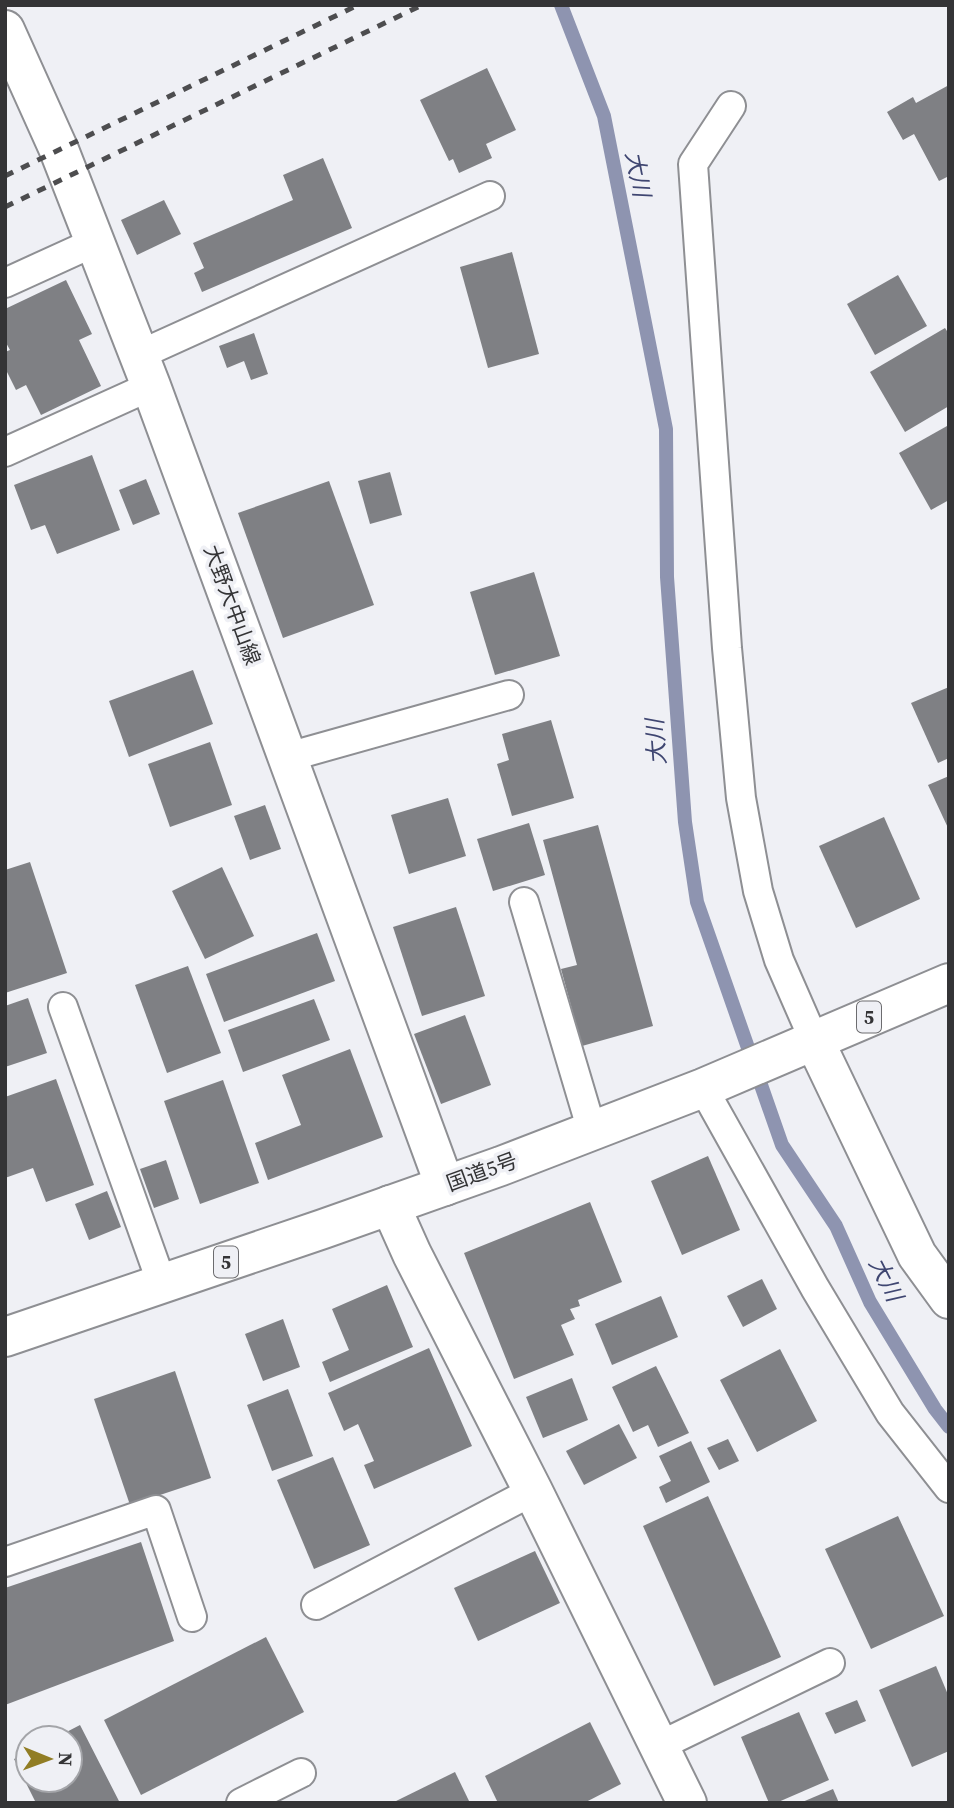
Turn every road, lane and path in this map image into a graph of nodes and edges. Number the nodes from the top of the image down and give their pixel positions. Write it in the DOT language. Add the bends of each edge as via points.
graph roads {
  1 [pos="5,30"];
  2 [pos="731,106"];
  3 [pos="490,196"];
  4 [pos="95,242"];
  5 [pos="5,284"];
  6 [pos="145,371"];
  7 [pos="5,452"];
  8 [pos="509,695"];
  9 [pos="288,757"];
  10 [pos="524,902"];
  11 [pos="949,983"];
  12 [pos="63,1007"];
  13 [pos="802,1045"];
  14 [pos="714,1083"];
  15 [pos="593,1131"];
  16 [pos="445,1186"];
  17 [pos="390,1205"];
  18 [pos="162,1284"];
  19 [pos="949,1299"];
  20 [pos="5,1336"];
  21 [pos="949,1488"];
  22 [pos="533,1491"];
  23 [pos="5,1562"];
  24 [pos="316,1605"];
  25 [pos="192,1617"];
  26 [pos="830,1663"];
  27 [pos="659,1746"];
  28 [pos="301,1773"];
  29 [pos="241,1803"];
  30 [pos="687,1803"];
  1 -- 4 [label="main road, 大野大中山線"];
  2 -- 13 [label="lane" via="692,164 727,648 741,798 758,891"];
  3 -- 6 [label="lane"];
  4 -- 5 [label="lane"];
  4 -- 6 [label="main road, 大野大中山線"];
  6 -- 7 [label="lane"];
  6 -- 9 [label="main road, 大野大中山線"];
  8 -- 9 [label="lane"];
  9 -- 16 [label="main road, 大野大中山線"];
  10 -- 15 [label="lane"];
  11 -- 13 [label="main road, 国道5号 / 5"];
  12 -- 18 [label="lane"];
  13 -- 14 [label="main road, 国道5号 / 5"];
  13 -- 19 [label="main road" via="917,1255"];
  14 -- 15 [label="main road, 国道5号 / 5"];
  14 -- 21 [label="lane" via="816,1288 890,1413"];
  15 -- 16 [label="main road, 国道5号 / 5"];
  16 -- 17 [label="main road, 国道5号 / 5"];
  17 -- 18 [label="main road, 国道5号 / 5"];
  17 -- 22 [label="main road"];
  18 -- 20 [label="main road, 国道5号 / 5"];
  22 -- 24 [label="lane"];
  22 -- 27 [label="main road"];
  23 -- 25 [label="lane" via="156,1510"];
  26 -- 27 [label="lane"];
  27 -- 30 [label="main road"];
  28 -- 29 [label="lane"];
}
